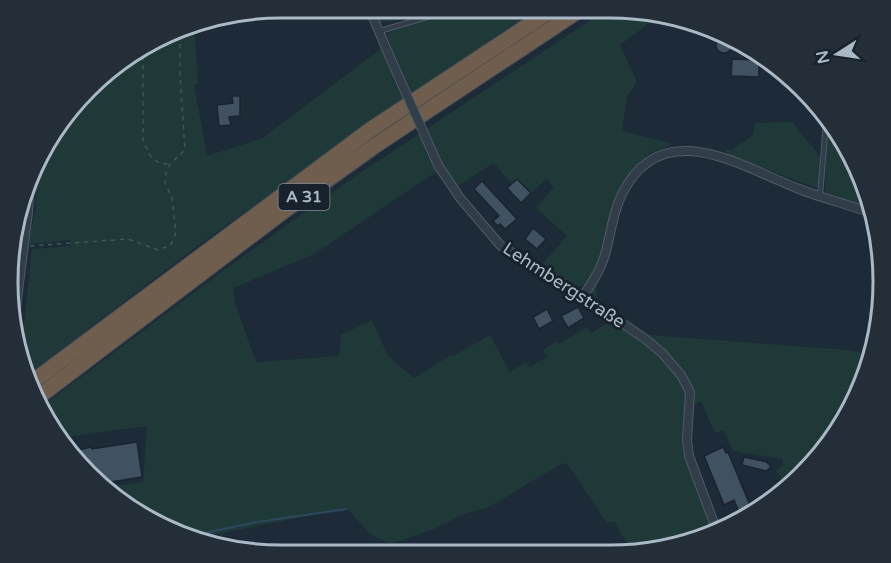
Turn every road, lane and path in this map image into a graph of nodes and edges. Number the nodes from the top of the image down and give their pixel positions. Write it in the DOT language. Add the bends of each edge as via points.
graph roads {
  1 [pos="374,18"];
  2 [pos="424,18"];
  3 [pos="533,18"];
  4 [pos="539,18"];
  5 [pos="568,18"];
  6 [pos="380,32"];
  7 [pos="511,36"];
  8 [pos="180,38"];
  9 [pos="143,57"];
  10 [pos="825,130"];
  11 [pos="170,164"];
  12 [pos="820,197"];
  13 [pos="863,210"];
  14 [pos="27,214"];
  15 [pos="24,246"];
  16 [pos="18,289"];
  17 [pos="583,296"];
  18 [pos="37,379"];
  19 [pos="43,394"];
  20 [pos="714,523"];
  1 -- 6 [label="street, Lehmbergstraße"];
  2 -- 6 [label="lane"];
  3 -- 7 [label="highway"];
  4 -- 7 [label="highway, A 31"];
  5 -- 19 [label="highway, A 31" via="281,213"];
  6 -- 17 [label="street, Lehmbergstraße, bridge" via="438,165 460,198 501,246"];
  7 -- 18 [label="highway, A 31" via="370,130"];
  8 -- 11 [label="path" via="185,150"];
  9 -- 11 [label="path" via="143,141 150,157"];
  10 -- 12 [label="lane"];
  11 -- 15 [label="path" via="165,183 176,237 171,245 158,249 128,239"];
  12 -- 13 [label="street"];
  12 -- 17 [label="street" via="712,153 690,150 663,154 644,165 622,193 602,265"];
  14 -- 15 [label="street"];
  15 -- 16 [label="street"];
  17 -- 20 [label="street, Lehmbergstraße" via="656,347 687,386 689,456"];
}
